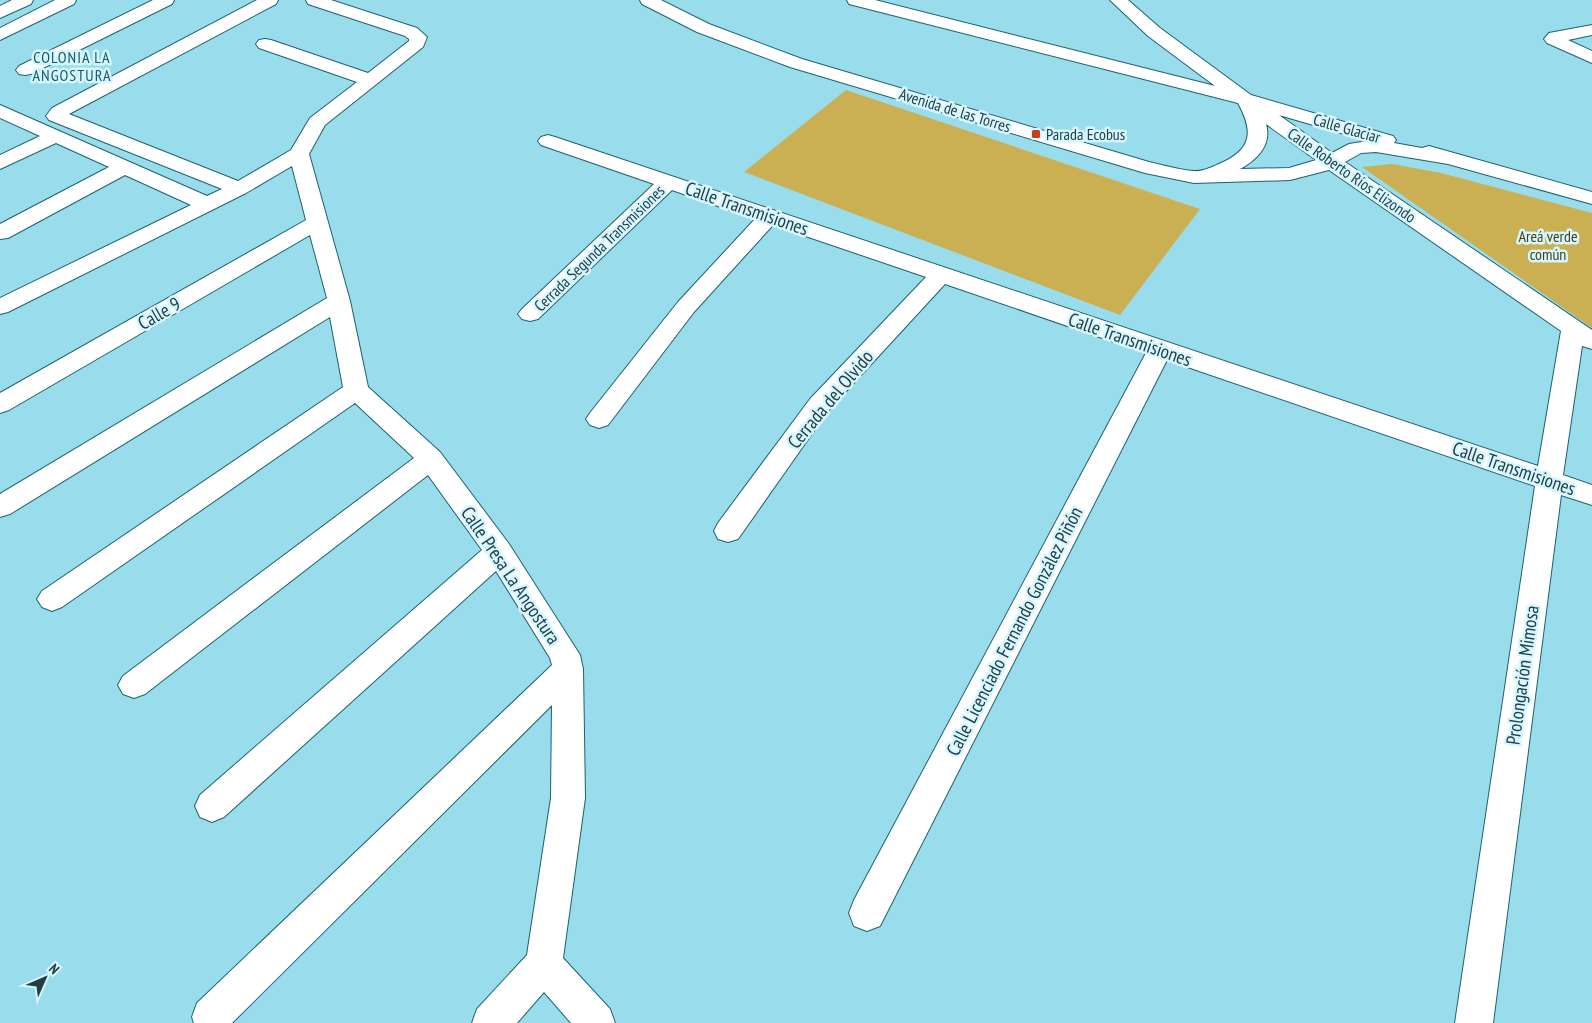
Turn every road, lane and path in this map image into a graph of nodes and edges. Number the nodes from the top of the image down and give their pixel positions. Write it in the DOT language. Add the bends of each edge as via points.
graph roads {
  1 [pos="25,0"];
  2 [pos="68,0"];
  3 [pos="166,0"];
  4 [pos="270,0"];
  5 [pos="314,0"];
  6 [pos="648,0"];
  7 [pos="856,0"];
  8 [pos="1118,0"];
  9 [pos="0,13"];
  10 [pos="1592,30"];
  11 [pos="0,36"];
  12 [pos="265,44"];
  13 [pos="1592,58"];
  14 [pos="25,70"];
  15 [pos="370,80"];
  16 [pos="1246,99"];
  17 [pos="0,111"];
  18 [pos="56,136"];
  19 [pos="548,141"];
  20 [pos="299,154"];
  21 [pos="1447,158"];
  22 [pos="1330,162"];
  23 [pos="0,164"];
  24 [pos="125,167"];
  25 [pos="1194,177"];
  26 [pos="669,181"];
  27 [pos="239,189"];
  28 [pos="1592,198"];
  29 [pos="207,204"];
  30 [pos="769,216"];
  31 [pos="318,222"];
  32 [pos="0,233"];
  33 [pos="941,274"];
  34 [pos="339,300"];
  35 [pos="0,307"];
  36 [pos="530,314"];
  37 [pos="1583,334"];
  38 [pos="1160,349"];
  39 [pos="356,390"];
  40 [pos="0,404"];
  41 [pos="599,418"];
  42 [pos="431,459"];
  43 [pos="1550,480"];
  44 [pos="1592,495"];
  45 [pos="0,508"];
  46 [pos="728,531"];
  47 [pos="498,552"];
  48 [pos="52,599"];
  49 [pos="568,669"];
  50 [pos="134,685"];
  51 [pos="212,806"];
  52 [pos="867,913"];
  53 [pos="544,964"];
  54 [pos="211,1017"];
  55 [pos="491,1023"];
  56 [pos="596,1023"];
  57 [pos="1474,1023"];
  1 -- 9 [label="main road"];
  2 -- 11 [label="main road"];
  3 -- 14 [label="main road"];
  4 -- 27 [label="main road" via="56,116"];
  5 -- 15 [label="main road" via="418,36 417,43"];
  6 -- 25 [label="main road, Avenida de las Torres" via="704,28 796,63 1145,167"];
  7 -- 16 [label="main road"];
  8 -- 16 [label="main road, Calle Roberto Ríos Elizondo" via="1154,32"];
  10 -- 13 [label="main road" via="1553,39"];
  12 -- 15 [label="main road"];
  15 -- 20 [label="main road" via="317,122"];
  16 -- 21 [label="main road, Calle Glaciar"];
  16 -- 22 [label="main road, Calle Roberto Ríos Elizondo"];
  16 -- 25 [label="main road" via="1255,118 1258,136 1252,149 1223,170"];
  17 -- 18 [label="main road"];
  18 -- 23 [label="main road"];
  18 -- 24 [label="main road"];
  19 -- 26 [label="main road, Calle Transmisiones"];
  20 -- 27 [label="main road"];
  20 -- 31 [label="main road"];
  21 -- 22 [label="main road, Calle Glaciar" via="1376,146 1356,148"];
  21 -- 28 [label="main road, Calle Glaciar"];
  22 -- 25 [label="main road, Avenida de las Torres" via="1290,174"];
  22 -- 37 [label="main road, Calle Roberto Ríos Elizondo"];
  24 -- 29 [label="main road"];
  24 -- 32 [label="main road"];
  26 -- 30 [label="main road, Calle Transmisiones"];
  26 -- 36 [label="main road, Cerrada Segunda Transmisiones"];
  27 -- 29 [label="main road"];
  29 -- 35 [label="main road"];
  30 -- 33 [label="main road, Calle Transmisiones"];
  30 -- 41 [label="main road" via="686,307"];
  31 -- 34 [label="main road"];
  31 -- 40 [label="main road, Calle 9"];
  33 -- 38 [label="main road, Calle Transmisiones"];
  33 -- 46 [label="main road, Cerrada del Olvido" via="819,405"];
  34 -- 39 [label="main road"];
  34 -- 45 [label="main road"];
  37 -- 43 [label="main road, Prolongación Mimosa"];
  38 -- 43 [label="main road, Calle Transmisiones"];
  38 -- 52 [label="main road, Calle Licenciado Fernando González Piñón"];
  39 -- 42 [label="main road, Calle Presa La Angostura"];
  39 -- 48 [label="main road"];
  42 -- 47 [label="main road, Calle Presa La Angostura"];
  42 -- 50 [label="main road"];
  43 -- 44 [label="main road, Calle Transmisiones"];
  43 -- 57 [label="main road, Prolongación Mimosa"];
  47 -- 49 [label="main road, Calle Presa La Angostura" via="564,655"];
  47 -- 51 [label="main road"];
  49 -- 53 [label="main road, Calle Presa La Angostura" via="568,798"];
  49 -- 54 [label="main road"];
  53 -- 55 [label="main road"];
  53 -- 56 [label="main road"];
}
